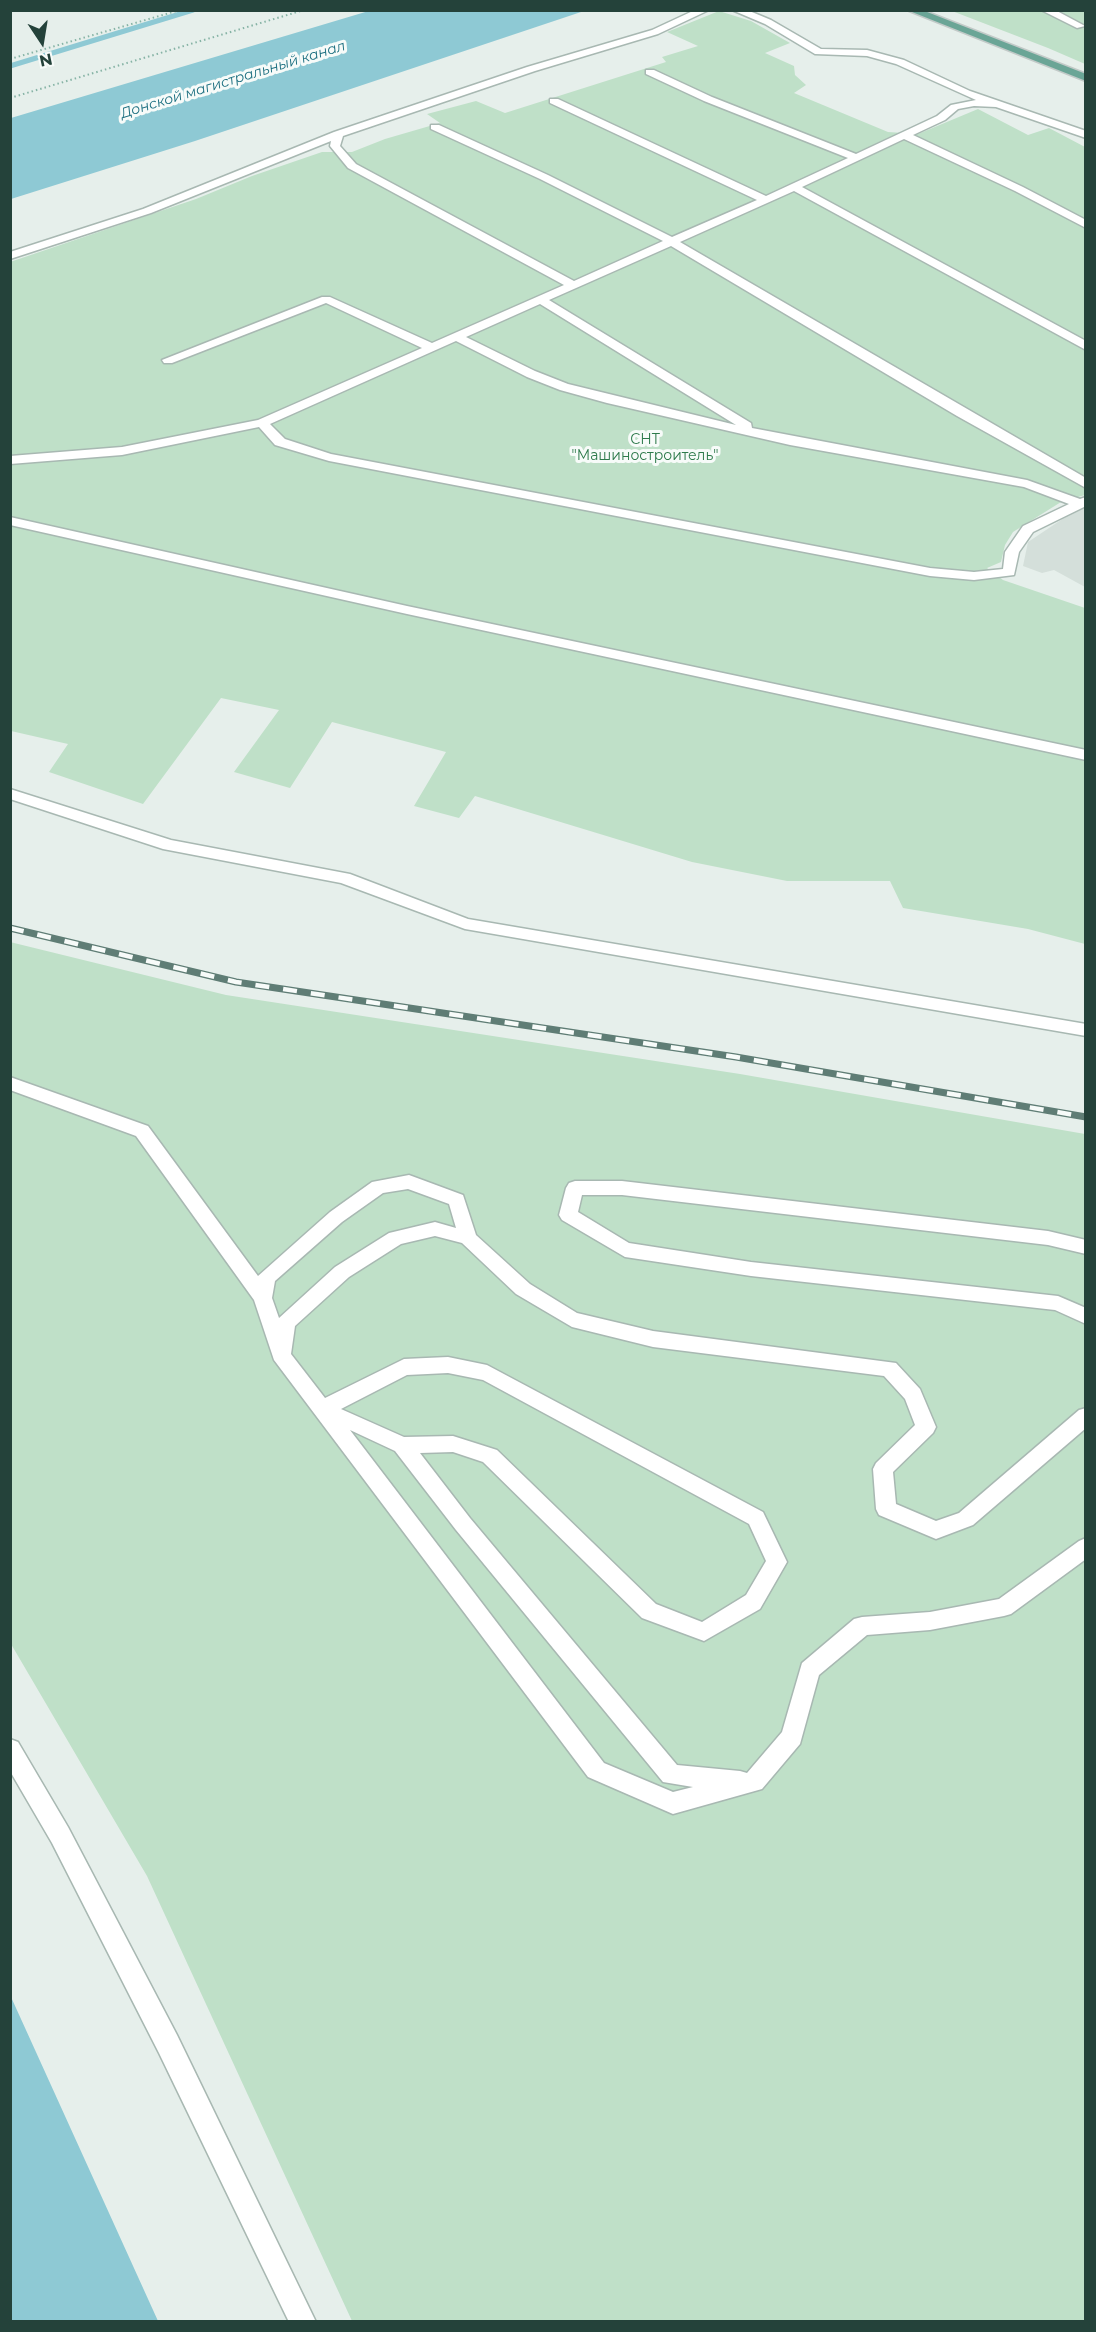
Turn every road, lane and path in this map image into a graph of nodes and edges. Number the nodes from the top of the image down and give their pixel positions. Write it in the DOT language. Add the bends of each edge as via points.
graph roads {
  1 [pos="180,10"];
  2 [pos="304,10"];
  3 [pos="704,10"];
  4 [pos="737,10"];
  5 [pos="912,10"];
  6 [pos="1046,10"];
  7 [pos="1054,10"];
  8 [pos="1083,27"];
  9 [pos="10,59"];
  10 [pos="651,72"];
  11 [pos="1086,78"];
  12 [pos="10,98"];
  13 [pos="554,101"];
  14 [pos="999,104"];
  15 [pos="435,127"];
  16 [pos="338,134"];
  17 [pos="1086,135"];
  18 [pos="905,136"];
  19 [pos="858,158"];
  20 [pos="794,187"];
  21 [pos="766,200"];
  22 [pos="1086,225"];
  23 [pos="671,243"];
  24 [pos="10,256"];
  25 [pos="575,286"];
  26 [pos="541,300"];
  27 [pos="455,336"];
  28 [pos="1086,346"];
  29 [pos="430,347"];
  30 [pos="168,360"];
  31 [pos="262,423"];
  32 [pos="761,434"];
  33 [pos="10,460"];
  34 [pos="1086,484"];
  35 [pos="1082,502"];
  36 [pos="10,521"];
  37 [pos="1086,755"];
  38 [pos="10,794"];
  39 [pos="1086,1030"];
  40 [pos="10,1083"];
  41 [pos="468,1238"];
  42 [pos="1086,1247"];
  43 [pos="263,1298"];
  44 [pos="1086,1317"];
  45 [pos="281,1355"];
  46 [pos="322,1409"];
  47 [pos="1086,1416"];
  48 [pos="402,1445"];
  49 [pos="1086,1547"];
  50 [pos="10,1749"];
  51 [pos="754,1782"];
  52 [pos="303,2322"];
  1 -- 9 [label="path"];
  2 -- 12 [label="path"];
  3 -- 16 [label="lane" via="655,32"];
  4 -- 14 [label="lane" via="768,22 819,52 867,53 900,62"];
  5 -- 11 [label="main road"];
  6 -- 8 [label="lane"];
  7 -- 8 [label="lane"];
  10 -- 19 [label="lane" via="708,99"];
  13 -- 21 [label="lane"];
  14 -- 17 [label="lane"];
  14 -- 18 [label="lane" via="955,107"];
  15 -- 23 [label="lane" via="544,177"];
  16 -- 24 [label="lane" via="147,211"];
  16 -- 25 [label="lane" via="335,146 352,166"];
  18 -- 19 [label="lane"];
  18 -- 22 [label="lane"];
  19 -- 20 [label="lane"];
  20 -- 21 [label="lane"];
  20 -- 28 [label="lane"];
  21 -- 23 [label="lane"];
  23 -- 25 [label="lane"];
  23 -- 34 [label="lane"];
  25 -- 26 [label="lane"];
  26 -- 27 [label="lane"];
  26 -- 32 [label="lane"];
  27 -- 29 [label="lane"];
  27 -- 32 [label="lane" via="564,387"];
  29 -- 30 [label="lane" via="326,299"];
  29 -- 31 [label="lane"];
  31 -- 33 [label="lane" via="122,451"];
  31 -- 35 [label="lane" via="280,442 329,457 930,572 974,576 1009,572 1012,552 1028,529"];
  32 -- 35 [label="lane" via="1027,484"];
  36 -- 37 [label="lane"];
  38 -- 39 [label="lane" via="168,845 344,878 465,924"];
  40 -- 43 [label="lane" via="142,1131"];
  41 -- 43 [label="lane" via="457,1200 410,1182 378,1187 336,1217 266,1278"];
  41 -- 45 [label="lane" via="435,1229 396,1238 342,1272 286,1323"];
  41 -- 47 [label="lane" via="523,1289 572,1320 653,1339 890,1369 913,1395 926,1427 883,1469 886,1509 936,1530 966,1519"];
  42 -- 44 [label="lane" via="1048,1238 622,1188 575,1188 568,1215 625,1250 752,1269 1058,1303"];
  43 -- 45 [label="lane"];
  45 -- 46 [label="lane"];
  46 -- 48 [label="lane"];
  46 -- 48 [label="lane" via="404,1367 448,1365 487,1372 756,1518 777,1562 753,1602 704,1632 649,1611 490,1456 453,1444"];
  46 -- 51 [label="lane" via="596,1770 673,1803"];
  48 -- 51 [label="lane" via="671,1776"];
  49 -- 51 [label="lane" via="1004,1607 930,1621 862,1626 810,1670 792,1737"];
  50 -- 52 [label="lane" via="60,1834 163,2034"];
}
